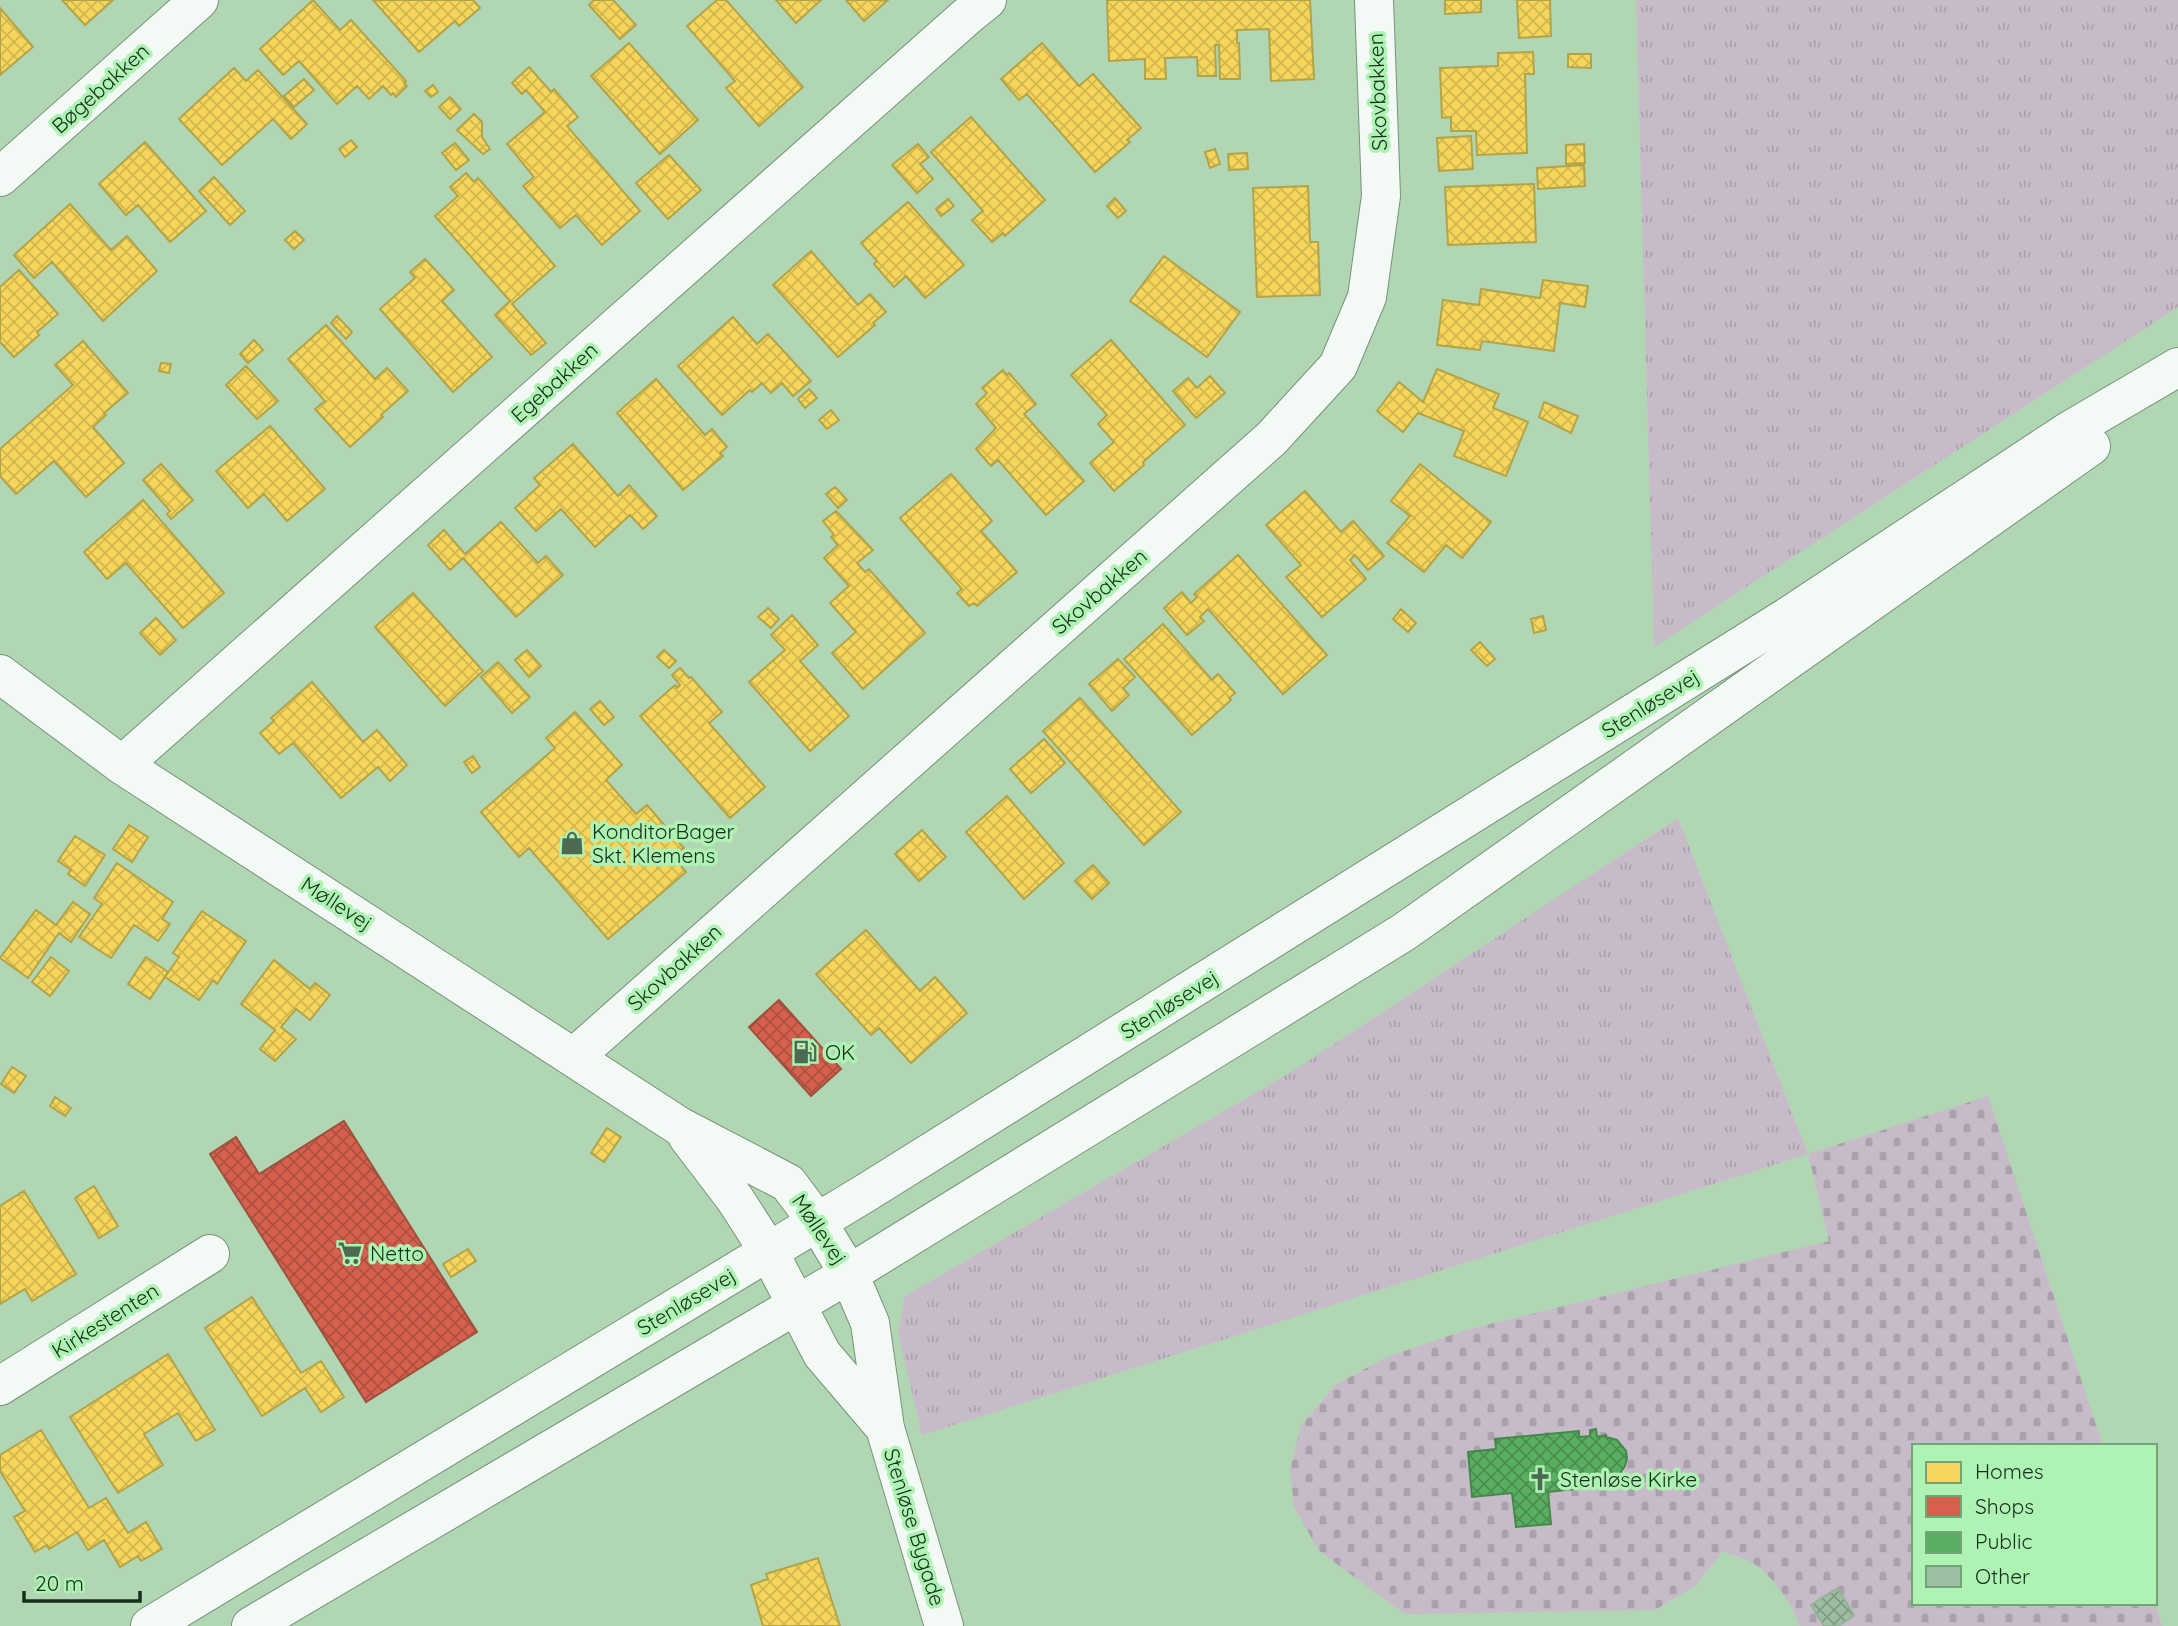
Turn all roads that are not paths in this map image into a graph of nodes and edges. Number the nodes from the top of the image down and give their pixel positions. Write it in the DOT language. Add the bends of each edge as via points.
graph roads {
  1 [pos="199,0"];
  2 [pos="987,0"];
  3 [pos="1374,0"];
  4 [pos="0,177"];
  5 [pos="2178,367"];
  6 [pos="0,674"];
  7 [pos="122,765"];
  8 [pos="574,1057"];
  9 [pos="678,1126"];
  10 [pos="818,1223"];
  11 [pos="769,1252"];
  12 [pos="210,1254"];
  13 [pos="849,1274"];
  14 [pos="796,1305"];
  15 [pos="0,1386"];
  16 [pos="885,1428"];
  17 [pos="150,1626"];
  18 [pos="251,1626"];
  19 [pos="944,1626"];
  1 -- 4 [label="street, Bøgebakken"];
  2 -- 7 [label="street, Egebakken"];
  3 -- 8 [label="street, Skovbakken" via="1381,196 1367,297 1338,366 1271,439"];
  5 -- 10 [label="street, Stenløsevej" via="2067,432 1742,646"];
  5 -- 13 [label="street, Stenløsevej" via="2089,448 1404,932"];
  6 -- 7 [label="street, Møllevej"];
  7 -- 8 [label="street, Møllevej"];
  8 -- 9 [label="street, Møllevej"];
  9 -- 10 [label="street, Møllevej" via="788,1183"];
  9 -- 11 [label="street, Møllevej"];
  10 -- 11 [label="street, Stenløsevej"];
  10 -- 13 [label="street, Møllevej"];
  11 -- 14 [label="street, Møllevej"];
  11 -- 17 [label="street, Stenløsevej"];
  12 -- 15 [label="street, Kirkestenten"];
  13 -- 14 [label="street, Stenløsevej"];
  13 -- 16 [label="street, Stenløse Bygade" via="870,1323"];
  14 -- 16 [label="street, Stenløse Bygade" via="822,1354"];
  14 -- 18 [label="street, Stenløsevej"];
  16 -- 19 [label="street, Stenløse Bygade"];
}
